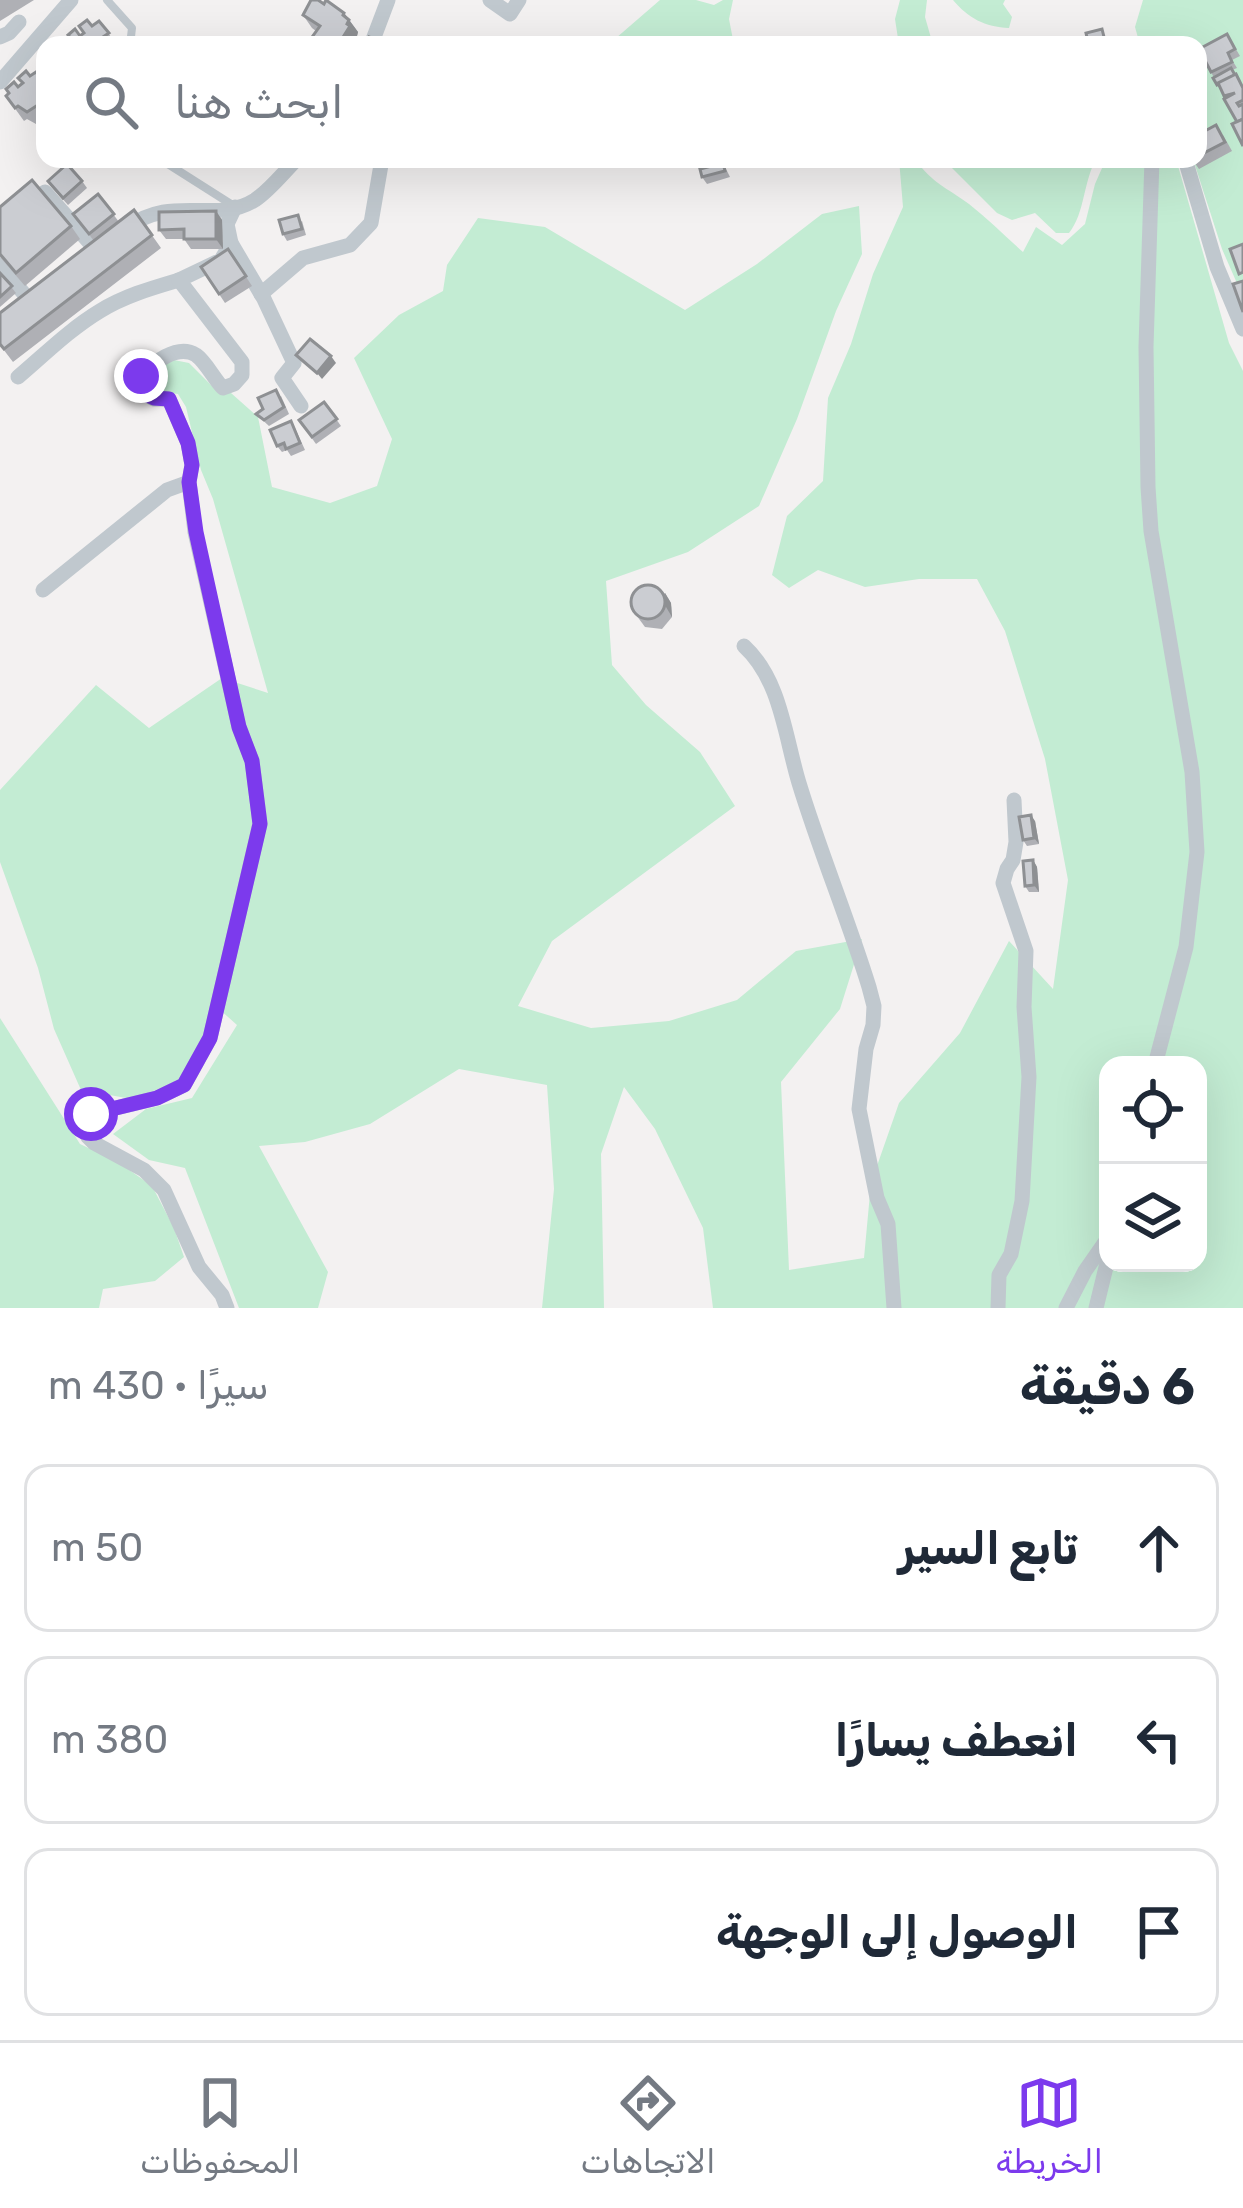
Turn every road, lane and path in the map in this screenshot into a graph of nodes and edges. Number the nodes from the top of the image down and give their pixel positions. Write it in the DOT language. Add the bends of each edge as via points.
graph roads {
  1 [pos="71,0"];
  2 [pos="107,0"];
  3 [pos="388,0"];
  4 [pos="490,0"];
  5 [pos="519,0"];
  6 [pos="19,22"];
  7 [pos="40,36"];
  8 [pos="131,36"];
  9 [pos="374,36"];
  10 [pos="0,37"];
  11 [pos="36,40"];
  12 [pos="0,82"];
  13 [pos="174,168"];
  14 [pos="288,168"];
  15 [pos="380,168"];
  16 [pos="1152,168"];
  17 [pos="1188,168"];
  18 [pos="45,192"];
  19 [pos="235,207"];
  20 [pos="231,243"];
  21 [pos="0,265"];
  22 [pos="179,280"];
  23 [pos="260,293"];
  24 [pos="15,313"];
  25 [pos="1243,329"];
  26 [pos="18,377"];
  27 [pos="301,406"];
  28 [pos="189,482"];
  29 [pos="43,590"];
  30 [pos="744,646"];
  31 [pos="1014,800"];
  32 [pos="1157,1056"];
  33 [pos="1099,1251"];
  34 [pos="1105,1272"];
  35 [pos="226,1308"];
  36 [pos="894,1308"];
  37 [pos="998,1308"];
  38 [pos="1066,1308"];
  39 [pos="1096,1308"];
  1 -- 7 [label="street"];
  2 -- 8 [label="lane"];
  3 -- 9 [label="street"];
  4 -- 5 [label="street" via="510,14"];
  6 -- 10 [label="street"];
  11 -- 12 [label="street"];
  13 -- 19 [label="lane"];
  14 -- 19 [label="street" via="258,198"];
  15 -- 23 [label="street" via="371,224 350,245 303,258"];
  16 -- 32 [label="street" via="1151,531 1189,749 1197,852 1186,947"];
  17 -- 25 [label="street"];
  18 -- 19 [label="street" via="90,256 148,214"];
  19 -- 20 [label="street" via="227,224"];
  20 -- 22 [label="street" via="221,260"];
  20 -- 23 [label="street"];
  21 -- 24 [label="street" via="36,295"];
  22 -- 26 [label="street" via="101,310"];
  22 -- 28 [label="street" via="242,362 242,375 223,388 183,352 141,376 145,394 169,399 188,443"];
  23 -- 27 [label="street" via="294,363 282,378"];
  28 -- 29 [label="street" via="167,490"];
  28 -- 35 [label="street" via="260,824 210,1038 184,1085 91,1114 83,1125 94,1143 164,1190"];
  30 -- 36 [label="street" via="774,694 874,1006 859,1108 888,1224"];
  31 -- 37 [label="street" via="1016,842 1003,884 1026,951 1029,1077 1022,1201 999,1275"];
  33 -- 38 [label="street"];
  34 -- 39 [label="street"];
}
